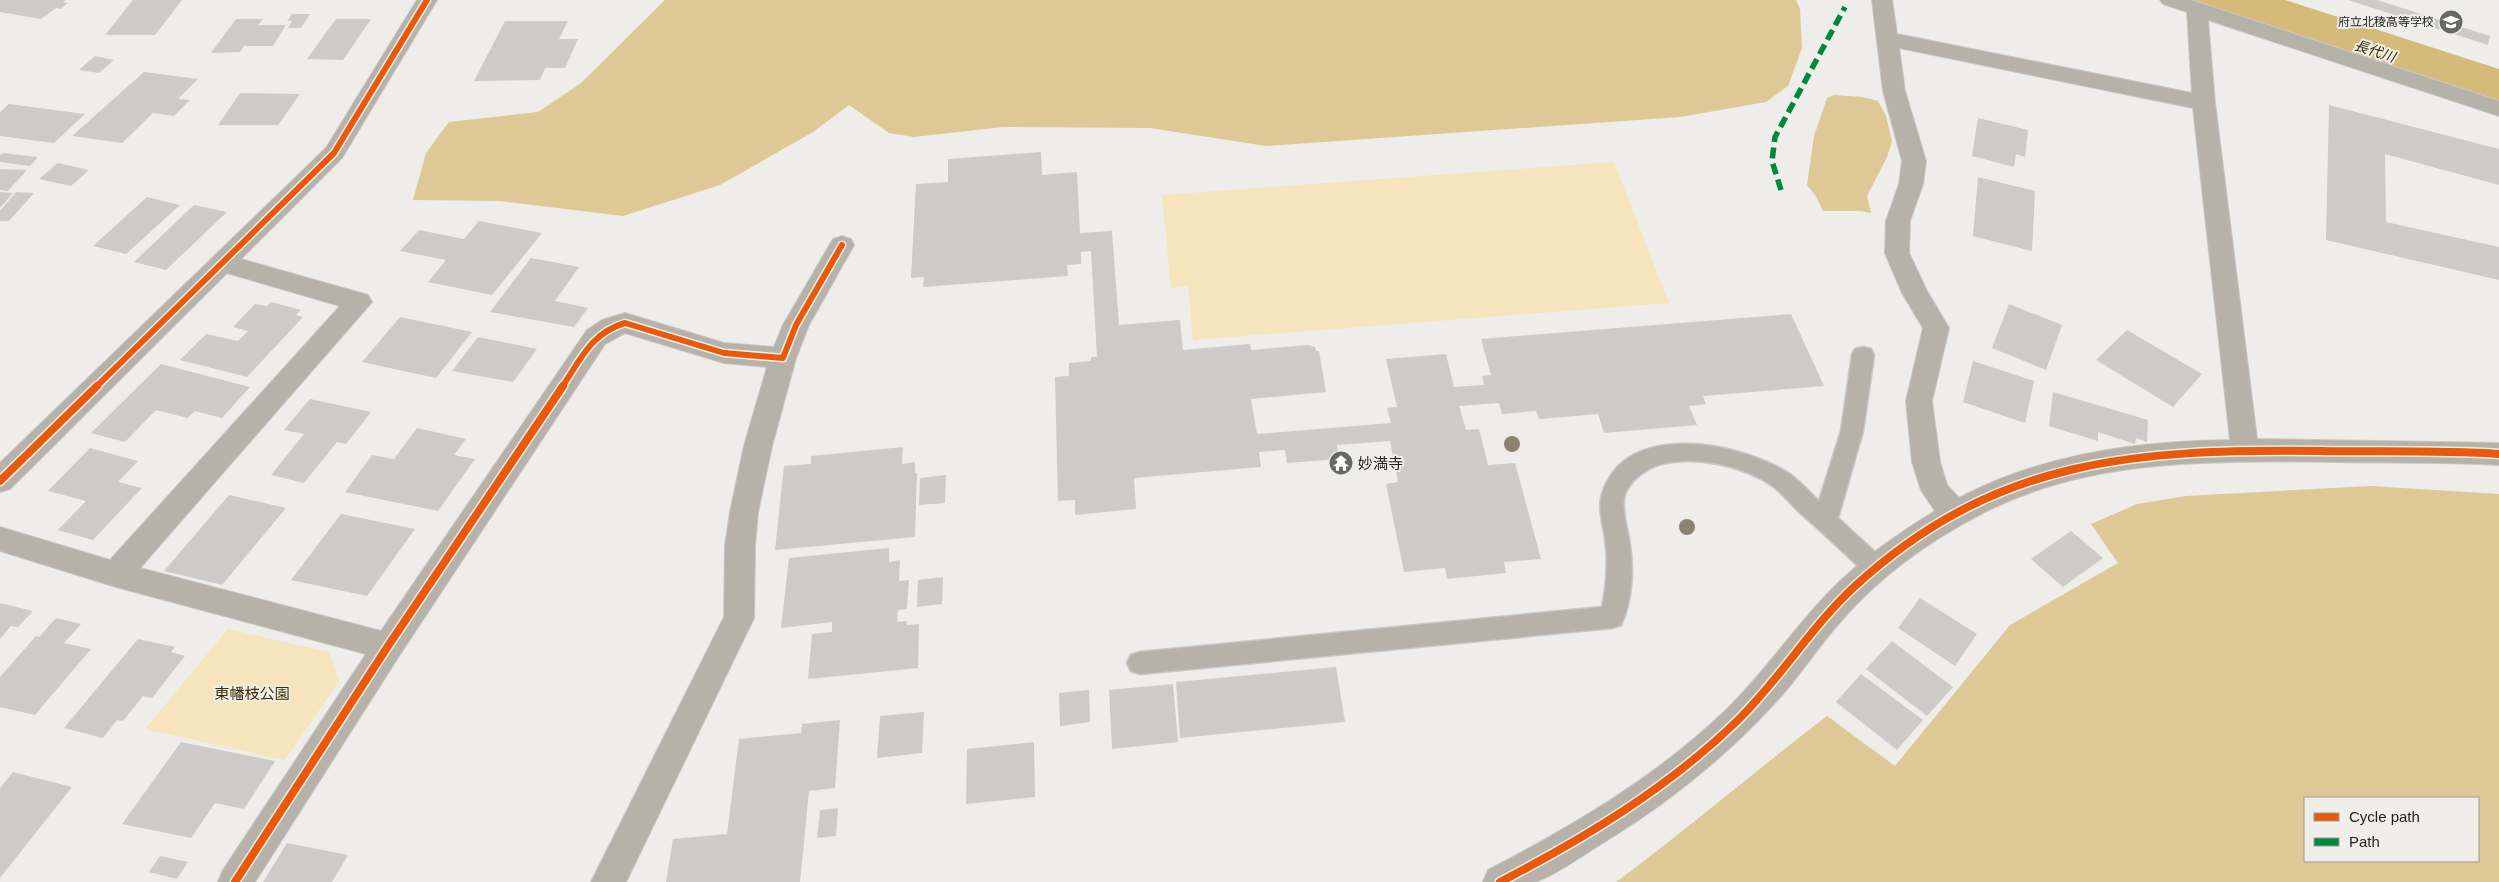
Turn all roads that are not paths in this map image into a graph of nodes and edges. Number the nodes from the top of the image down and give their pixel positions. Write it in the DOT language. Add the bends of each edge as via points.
graph roads {
  1 [pos="427,0"];
  2 [pos="1882,0"];
  3 [pos="2170,0"];
  4 [pos="2197,10"];
  5 [pos="1887,39"];
  6 [pos="2204,102"];
  7 [pos="2499,109"];
  8 [pos="842,245"];
  9 [pos="222,264"];
  10 [pos="1863,355"];
  11 [pos="783,358"];
  12 [pos="2245,450"];
  13 [pos="2499,454"];
  14 [pos="0,481"];
  15 [pos="1955,515"];
  16 [pos="1825,521"];
  17 [pos="0,539"];
  18 [pos="1876,568"];
  19 [pos="116,574"];
  20 [pos="388,646"];
  21 [pos="1140,663"];
  22 [pos="235,882"];
  23 [pos="608,882"];
  24 [pos="1500,882"];
  1 -- 9 [label="street" via="334,153"];
  2 -- 5 [label="street"];
  3 -- 4 [label="street"];
  4 -- 6 [label="street"];
  4 -- 7 [label="street"];
  5 -- 6 [label="street"];
  5 -- 15 [label="street" via="1894,91 1914,161 1911,184 1898,221 1897,253 1936,328 1920,400 1926,462 1935,490"];
  6 -- 12 [label="street"];
  8 -- 11 [label="street" via="796,325"];
  9 -- 14 [label="street"];
  9 -- 19 [label="street" via="359,302"];
  10 -- 16 [label="lane" via="1852,431"];
  11 -- 20 [label="street" via="724,353 625,323 596,337"];
  11 -- 23 [label="street" via="754,462 744,512 739,618"];
  12 -- 13 [label="street"];
  12 -- 15 [label="street" via="2165,454 2070,469 2024,483"];
  15 -- 18 [label="street" via="1898,550"];
  16 -- 18 [label="lane"];
  16 -- 21 [label="lane" via="1779,478 1747,465 1697,454 1660,454 1629,470 1615,491 1612,517 1619,566 1618,592 1612,617"];
  17 -- 19 [label="street"];
  18 -- 24 [label="street" via="1835,606 1764,692 1673,776 1620,815 1561,851"];
  19 -- 20 [label="street"];
  20 -- 22 [label="street"];
}
